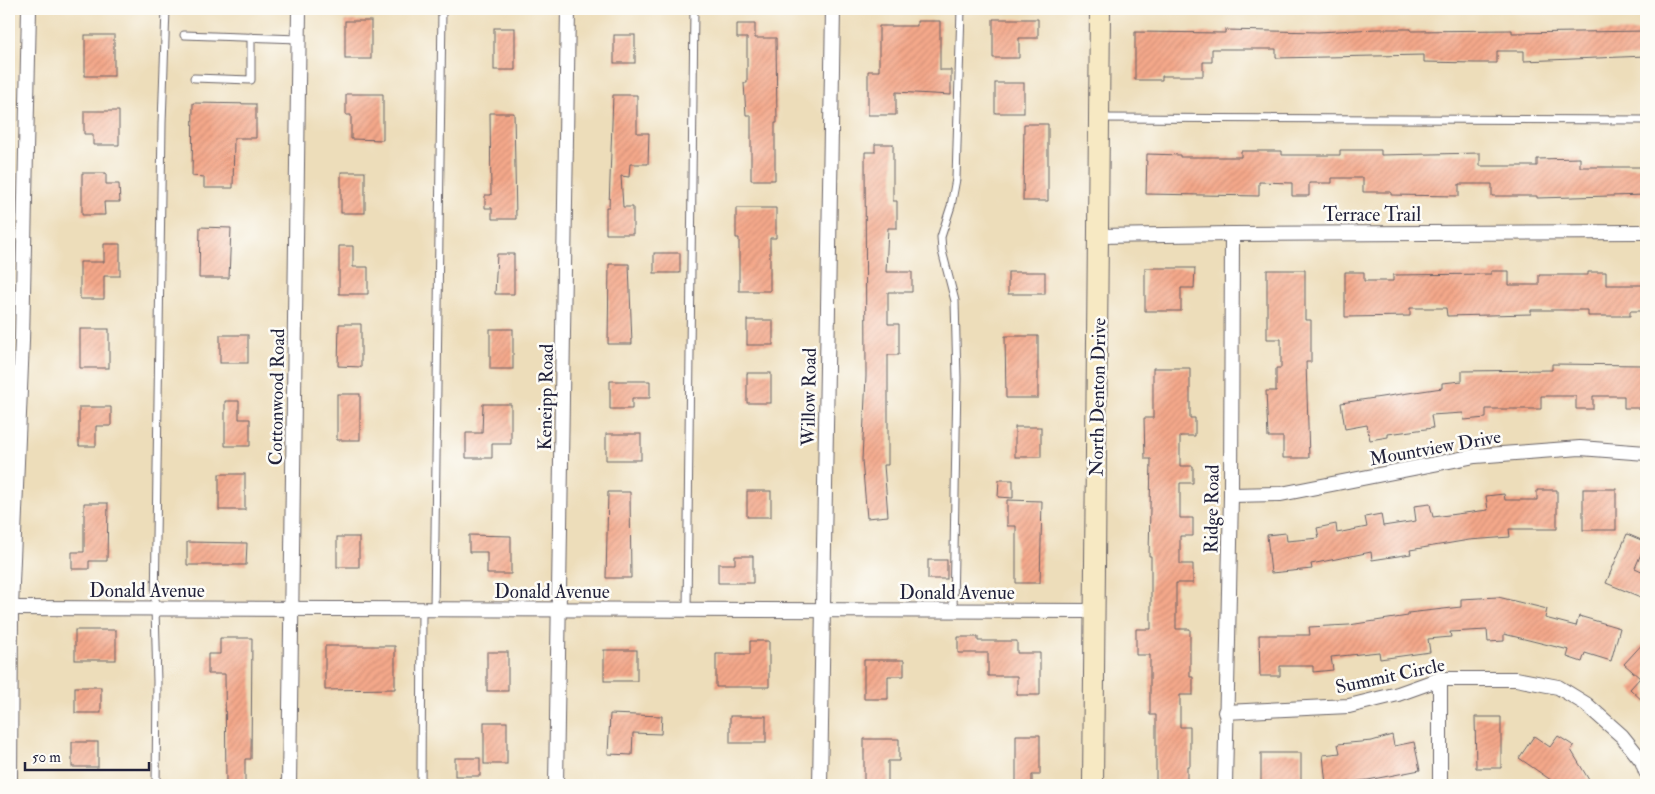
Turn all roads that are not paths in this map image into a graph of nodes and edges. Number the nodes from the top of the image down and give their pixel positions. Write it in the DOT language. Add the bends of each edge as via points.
graph roads {
  1 [pos="29,9"];
  2 [pos="166,9"];
  3 [pos="300,9"];
  4 [pos="442,9"];
  5 [pos="568,9"];
  6 [pos="694,9"];
  7 [pos="832,9"];
  8 [pos="961,9"];
  9 [pos="1100,9"];
  10 [pos="184,35"];
  11 [pos="251,37"];
  12 [pos="299,39"];
  13 [pos="194,78"];
  14 [pos="1099,118"];
  15 [pos="1646,120"];
  16 [pos="1646,232"];
  17 [pos="1232,234"];
  18 [pos="1098,236"];
  19 [pos="1646,452"];
  20 [pos="1231,496"];
  21 [pos="10,608"];
  22 [pos="155,608"];
  23 [pos="292,609"];
  24 [pos="428,609"];
  25 [pos="560,610"];
  26 [pos="687,610"];
  27 [pos="823,610"];
  28 [pos="953,611"];
  29 [pos="1095,611"];
  30 [pos="1440,680"];
  31 [pos="1225,712"];
  32 [pos="1646,772"];
  33 [pos="10,785"];
  34 [pos="156,785"];
  35 [pos="289,785"];
  36 [pos="421,785"];
  37 [pos="556,785"];
  38 [pos="820,785"];
  39 [pos="1093,785"];
  40 [pos="1225,785"];
  41 [pos="1440,785"];
  1 -- 21 [label="street" via="22,341"];
  2 -- 22 [label="lane"];
  3 -- 12 [label="street, Cottonwood Road"];
  4 -- 24 [label="lane"];
  5 -- 25 [label="street, Keneipp Road"];
  6 -- 26 [label="lane"];
  7 -- 27 [label="street, Willow Road"];
  8 -- 28 [label="lane" via="956,179 941,237 956,301"];
  9 -- 14 [label="street, North Denton Drive"];
  10 -- 11 [label="lane"];
  11 -- 12 [label="lane"];
  11 -- 13 [label="lane" via="251,80"];
  12 -- 23 [label="street, Cottonwood Road"];
  14 -- 15 [label="lane"];
  14 -- 18 [label="street, North Denton Drive"];
  16 -- 17 [label="street, Terrace Trail"];
  17 -- 18 [label="street, Terrace Trail"];
  17 -- 20 [label="street, Ridge Road"];
  18 -- 29 [label="street, North Denton Drive"];
  19 -- 20 [label="street, Mountview Drive" via="1580,448 1475,456 1281,494"];
  20 -- 31 [label="street, Ridge Road"];
  21 -- 22 [label="street, Donald Avenue"];
  21 -- 33 [label="street"];
  22 -- 23 [label="street, Donald Avenue"];
  22 -- 34 [label="lane"];
  23 -- 24 [label="street, Donald Avenue"];
  23 -- 35 [label="street, Cottonwood Road"];
  24 -- 25 [label="street, Donald Avenue"];
  24 -- 36 [label="lane"];
  25 -- 26 [label="street, Donald Avenue"];
  25 -- 37 [label="street, Keneipp Road"];
  26 -- 27 [label="street, Donald Avenue"];
  27 -- 28 [label="street, Donald Avenue"];
  27 -- 38 [label="street, Willow Road"];
  28 -- 29 [label="street, Donald Avenue"];
  29 -- 39 [label="street, North Denton Drive"];
  30 -- 31 [label="street, Summit Circle" via="1349,706"];
  30 -- 32 [label="street, Summit Circle" via="1516,679 1558,687 1586,704 1622,736 1642,761"];
  30 -- 41 [label="street"];
  31 -- 40 [label="street, Ridge Road"];
}
